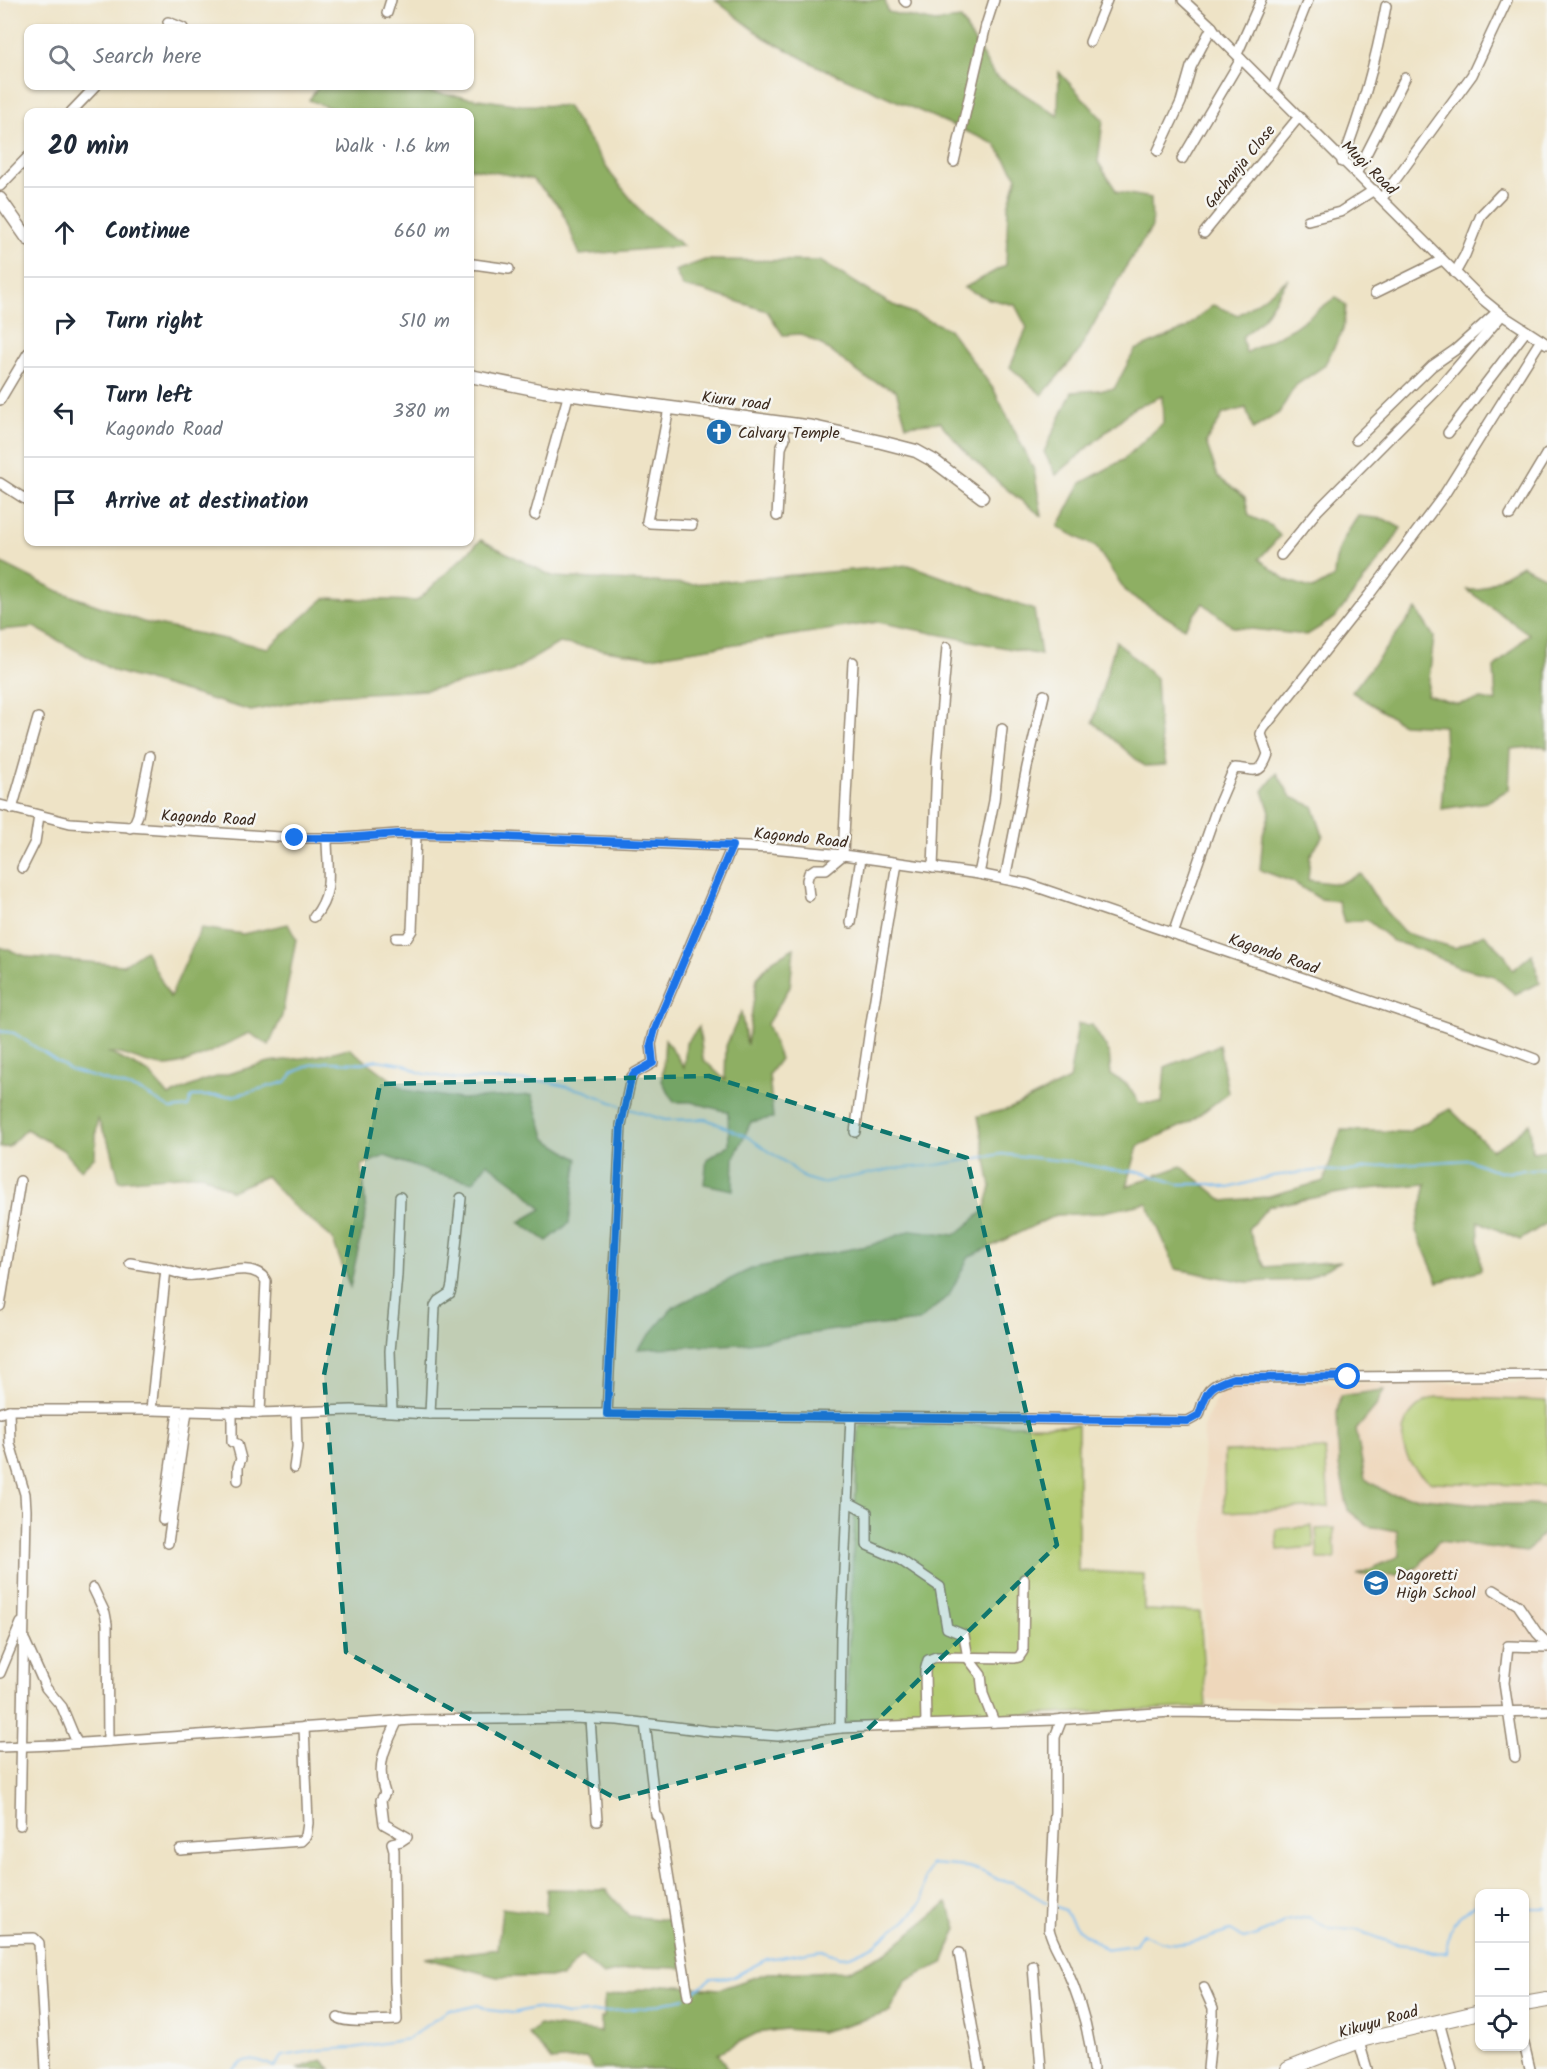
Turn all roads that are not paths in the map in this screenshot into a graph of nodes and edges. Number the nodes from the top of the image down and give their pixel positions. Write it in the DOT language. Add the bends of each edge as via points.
graph roads {
  1 [pos="391,0"];
  2 [pos="994,0"];
  3 [pos="1107,0"];
  4 [pos="1183,0"];
  5 [pos="1261,0"];
  6 [pos="1308,0"];
  7 [pos="1507,0"];
  8 [pos="1386,6"];
  9 [pos="387,13"];
  10 [pos="168,22"];
  11 [pos="173,24"];
  12 [pos="1212,27"];
  13 [pos="1090,42"];
  14 [pos="1239,56"];
  15 [pos="1405,78"];
  16 [pos="92,90"];
  17 [pos="1272,90"];
  18 [pos="75,108"];
  19 [pos="1298,118"];
  20 [pos="1158,151"];
  21 [pos="1182,159"];
  22 [pos="24,161"];
  23 [pos="954,162"];
  24 [pos="1342,162"];
  25 [pos="1356,174"];
  26 [pos="0,186"];
  27 [pos="1374,190"];
  28 [pos="1501,194"];
  29 [pos="1382,198"];
  30 [pos="0,199"];
  31 [pos="1308,220"];
  32 [pos="24,233"];
  33 [pos="1204,233"];
  34 [pos="1442,260"];
  35 [pos="474,264"];
  36 [pos="509,269"];
  37 [pos="1455,273"];
  38 [pos="1375,293"];
  39 [pos="1500,313"];
  40 [pos="1526,331"];
  41 [pos="1544,342"];
  42 [pos="24,360"];
  43 [pos="474,377"];
  44 [pos="569,393"];
  45 [pos="0,400"];
  46 [pos="669,408"];
  47 [pos="781,422"];
  48 [pos="1448,433"];
  49 [pos="1356,440"];
  50 [pos="1547,453"];
  51 [pos="0,483"];
  52 [pos="982,497"];
  53 [pos="24,498"];
  54 [pos="536,515"];
  55 [pos="1510,515"];
  56 [pos="777,516"];
  57 [pos="692,525"];
  58 [pos="1281,555"];
  59 [pos="946,647"];
  60 [pos="853,662"];
  61 [pos="1044,695"];
  62 [pos="38,718"];
  63 [pos="1002,729"];
  64 [pos="150,756"];
  65 [pos="0,805"];
  66 [pos="12,809"];
  67 [pos="39,816"];
  68 [pos="129,828"];
  69 [pos="416,835"];
  70 [pos="327,838"];
  71 [pos="732,846"];
  72 [pos="843,855"];
  73 [pos="861,858"];
  74 [pos="897,863"];
  75 [pos="22,868"];
  76 [pos="933,868"];
  77 [pos="979,874"];
  78 [pos="1005,879"];
  79 [pos="809,896"];
  80 [pos="314,917"];
  81 [pos="851,923"];
  82 [pos="1173,934"];
  83 [pos="396,938"];
  84 [pos="1535,1059"];
  85 [pos="855,1132"];
  86 [pos="20,1181"];
  87 [pos="400,1197"];
  88 [pos="461,1198"];
  89 [pos="129,1263"];
  90 [pos="166,1269"];
  91 [pos="0,1306"];
  92 [pos="1547,1375"];
  93 [pos="152,1410"];
  94 [pos="183,1411"];
  95 [pos="392,1411"];
  96 [pos="5,1412"];
  97 [pos="296,1412"];
  98 [pos="232,1413"];
  99 [pos="260,1413"];
  100 [pos="430,1414"];
  101 [pos="607,1414"];
  102 [pos="851,1417"];
  103 [pos="294,1468"];
  104 [pos="238,1480"];
  105 [pos="848,1502"];
  106 [pos="163,1520"];
  107 [pos="168,1543"];
  108 [pos="1024,1579"];
  109 [pos="93,1588"];
  110 [pos="1494,1590"];
  111 [pos="24,1615"];
  112 [pos="24,1639"];
  113 [pos="1547,1645"];
  114 [pos="968,1658"];
  115 [pos="0,1673"];
  116 [pos="1547,1711"];
  117 [pos="1508,1712"];
  118 [pos="590,1719"];
  119 [pos="1062,1719"];
  120 [pos="398,1720"];
  121 [pos="1042,1720"];
  122 [pos="994,1722"];
  123 [pos="645,1723"];
  124 [pos="926,1725"];
  125 [pos="304,1726"];
  126 [pos="840,1728"];
  127 [pos="1055,1737"];
  128 [pos="108,1741"];
  129 [pos="77,1743"];
  130 [pos="22,1746"];
  131 [pos="0,1747"];
  132 [pos="1515,1757"];
  133 [pos="597,1821"];
  134 [pos="20,1825"];
  135 [pos="180,1850"];
  136 [pos="0,1939"];
  137 [pos="959,1953"];
  138 [pos="1033,1966"];
  139 [pos="1204,1988"];
  140 [pos="688,1996"];
  141 [pos="1547,2000"];
  142 [pos="1529,2003"];
  143 [pos="1475,2013"];
  144 [pos="338,2018"];
  145 [pos="1439,2022"];
  146 [pos="1359,2042"];
  147 [pos="1526,2051"];
  148 [pos="46,2069"];
  149 [pos="980,2069"];
  150 [pos="1041,2069"];
  151 [pos="1093,2069"];
  152 [pos="1208,2069"];
  153 [pos="1288,2069"];
  154 [pos="1367,2069"];
  155 [pos="1452,2069"];
  156 [pos="1530,2069"];
  1 -- 9 [label="street"];
  2 -- 23 [label="street"];
  3 -- 13 [label="street"];
  4 -- 12 [label="street, Mugi Road"];
  5 -- 14 [label="street"];
  6 -- 17 [label="street"];
  7 -- 29 [label="street" via="1472,75"];
  8 -- 24 [label="street" via="1373,71"];
  10 -- 11 [label="street"];
  12 -- 14 [label="street, Mugi Road"];
  12 -- 20 [label="street" via="1191,67 1182,102"];
  14 -- 17 [label="street, Mugi Road"];
  14 -- 21 [label="street"];
  15 -- 25 [label="street"];
  16 -- 18 [label="street"];
  17 -- 19 [label="street, Mugi Road"];
  19 -- 24 [label="street, Mugi Road"];
  19 -- 33 [label="street, Gachanja Close"];
  22 -- 26 [label="street"];
  24 -- 25 [label="street, Mugi Road"];
  25 -- 27 [label="street, Mugi Road"];
  27 -- 29 [label="street, Mugi Road"];
  27 -- 31 [label="street" via="1340,212"];
  28 -- 37 [label="street" via="1481,215"];
  29 -- 34 [label="street, Mugi Road"];
  30 -- 32 [label="street"];
  34 -- 37 [label="street, Mugi Road"];
  34 -- 38 [label="street"];
  35 -- 36 [label="street"];
  37 -- 39 [label="street, Mugi Road"];
  39 -- 40 [label="street, Mugi Road"];
  39 -- 49 [label="street" via="1432,366"];
  39 -- 58 [label="street" via="1441,386 1318,510"];
  40 -- 41 [label="street, Mugi Road"];
  40 -- 48 [label="street"];
  41 -- 82 [label="street" via="1444,495 1263,729 1268,754 1262,767 1256,771 1235,768"];
  42 -- 45 [label="street"];
  43 -- 44 [label="street, Kiuru road"];
  44 -- 46 [label="street, Kiuru road"];
  44 -- 54 [label="street"];
  46 -- 47 [label="street, Kiuru road"];
  46 -- 57 [label="street" via="647,521"];
  47 -- 52 [label="street, Kiuru road" via="916,451"];
  47 -- 56 [label="street" via="784,438"];
  50 -- 55 [label="street"];
  51 -- 53 [label="street"];
  59 -- 76 [label="street"];
  60 -- 72 [label="street"];
  61 -- 78 [label="street"];
  62 -- 66 [label="street"];
  63 -- 77 [label="street" via="994,801"];
  64 -- 68 [label="street" via="138,815"];
  65 -- 66 [label="street, Kagondo Road"];
  66 -- 67 [label="street, Kagondo Road"];
  67 -- 68 [label="street, Kagondo Road"];
  67 -- 75 [label="street" via="35,842"];
  68 -- 70 [label="street, Kagondo Road"];
  69 -- 70 [label="street, Kagondo Road"];
  69 -- 71 [label="street, Kagondo Road"];
  69 -- 83 [label="street" via="412,930 407,938"];
  70 -- 80 [label="street" via="328,890"];
  71 -- 72 [label="street, Kagondo Road"];
  71 -- 101 [label="street" via="655,1029 651,1044 653,1063 631,1078 622,1116"];
  72 -- 73 [label="street, Kagondo Road"];
  72 -- 79 [label="street" via="826,869 809,873"];
  73 -- 74 [label="street, Kagondo Road"];
  73 -- 81 [label="street"];
  74 -- 76 [label="street, Kagondo Road"];
  74 -- 85 [label="street"];
  76 -- 77 [label="street, Kagondo Road"];
  77 -- 78 [label="street, Kagondo Road"];
  78 -- 82 [label="street, Kagondo Road"];
  82 -- 84 [label="street, Kagondo Road"];
  86 -- 91 [label="street"];
  87 -- 95 [label="street" via="390,1352"];
  88 -- 100 [label="street" via="452,1285 450,1293 435,1306"];
  89 -- 90 [label="street"];
  90 -- 93 [label="street"];
  90 -- 99 [label="street" via="186,1276 228,1270 262,1274 266,1281"];
  92 -- 102 [label="street" via="1233,1378 1215,1383 1208,1390 1199,1415 1188,1421"];
  93 -- 94 [label="street"];
  93 -- 96 [label="street"];
  94 -- 98 [label="street"];
  94 -- 106 [label="street"];
  94 -- 107 [label="street"];
  95 -- 97 [label="street"];
  95 -- 100 [label="street"];
  96 -- 111 [label="street" via="25,1494"];
  97 -- 99 [label="street"];
  97 -- 103 [label="street"];
  98 -- 99 [label="street"];
  98 -- 104 [label="street" via="232,1442 237,1444 241,1459"];
  100 -- 101 [label="street"];
  101 -- 102 [label="street"];
  102 -- 105 [label="street"];
  105 -- 114 [label="street" via="867,1512 867,1545 899,1559 940,1587 947,1628 964,1635"];
  105 -- 126 [label="street"];
  108 -- 114 [label="street" via="1021,1655"];
  109 -- 128 [label="street" via="105,1613"];
  110 -- 113 [label="street" via="1518,1605"];
  111 -- 112 [label="street"];
  111 -- 115 [label="street"];
  112 -- 129 [label="street"];
  112 -- 130 [label="street"];
  113 -- 117 [label="street" via="1508,1646 1504,1683"];
  114 -- 122 [label="street" via="981,1675 983,1694"];
  114 -- 124 [label="street" via="928,1660"];
  116 -- 117 [label="street"];
  117 -- 119 [label="street" via="1171,1712"];
  117 -- 132 [label="street"];
  118 -- 120 [label="street"];
  118 -- 123 [label="street"];
  118 -- 133 [label="street"];
  119 -- 121 [label="street"];
  119 -- 127 [label="street"];
  120 -- 125 [label="street"];
  120 -- 144 [label="street" via="383,1751 379,1777 385,1793 381,1800 384,1824 407,1837 392,1843 397,2020 345,2022"];
  121 -- 122 [label="street"];
  121 -- 127 [label="street"];
  122 -- 124 [label="street"];
  123 -- 126 [label="street" via="778,1736"];
  123 -- 140 [label="street" via="656,1815"];
  124 -- 126 [label="street"];
  125 -- 128 [label="street"];
  125 -- 135 [label="street" via="308,1823 304,1839"];
  127 -- 151 [label="street" via="1049,1929 1078,1998"];
  128 -- 129 [label="street"];
  129 -- 130 [label="street"];
  130 -- 131 [label="street"];
  130 -- 134 [label="street"];
  136 -- 148 [label="street" via="37,1940"];
  137 -- 149 [label="street"];
  138 -- 150 [label="street"];
  139 -- 152 [label="street" via="1213,2008"];
  141 -- 142 [label="main road"];
  143 -- 145 [label="main road, Kikuyu Road"];
  145 -- 146 [label="main road, Kikuyu Road"];
  145 -- 155 [label="street"];
  146 -- 153 [label="main road, Kikuyu Road"];
  146 -- 154 [label="street"];
  147 -- 156 [label="street"];
}
